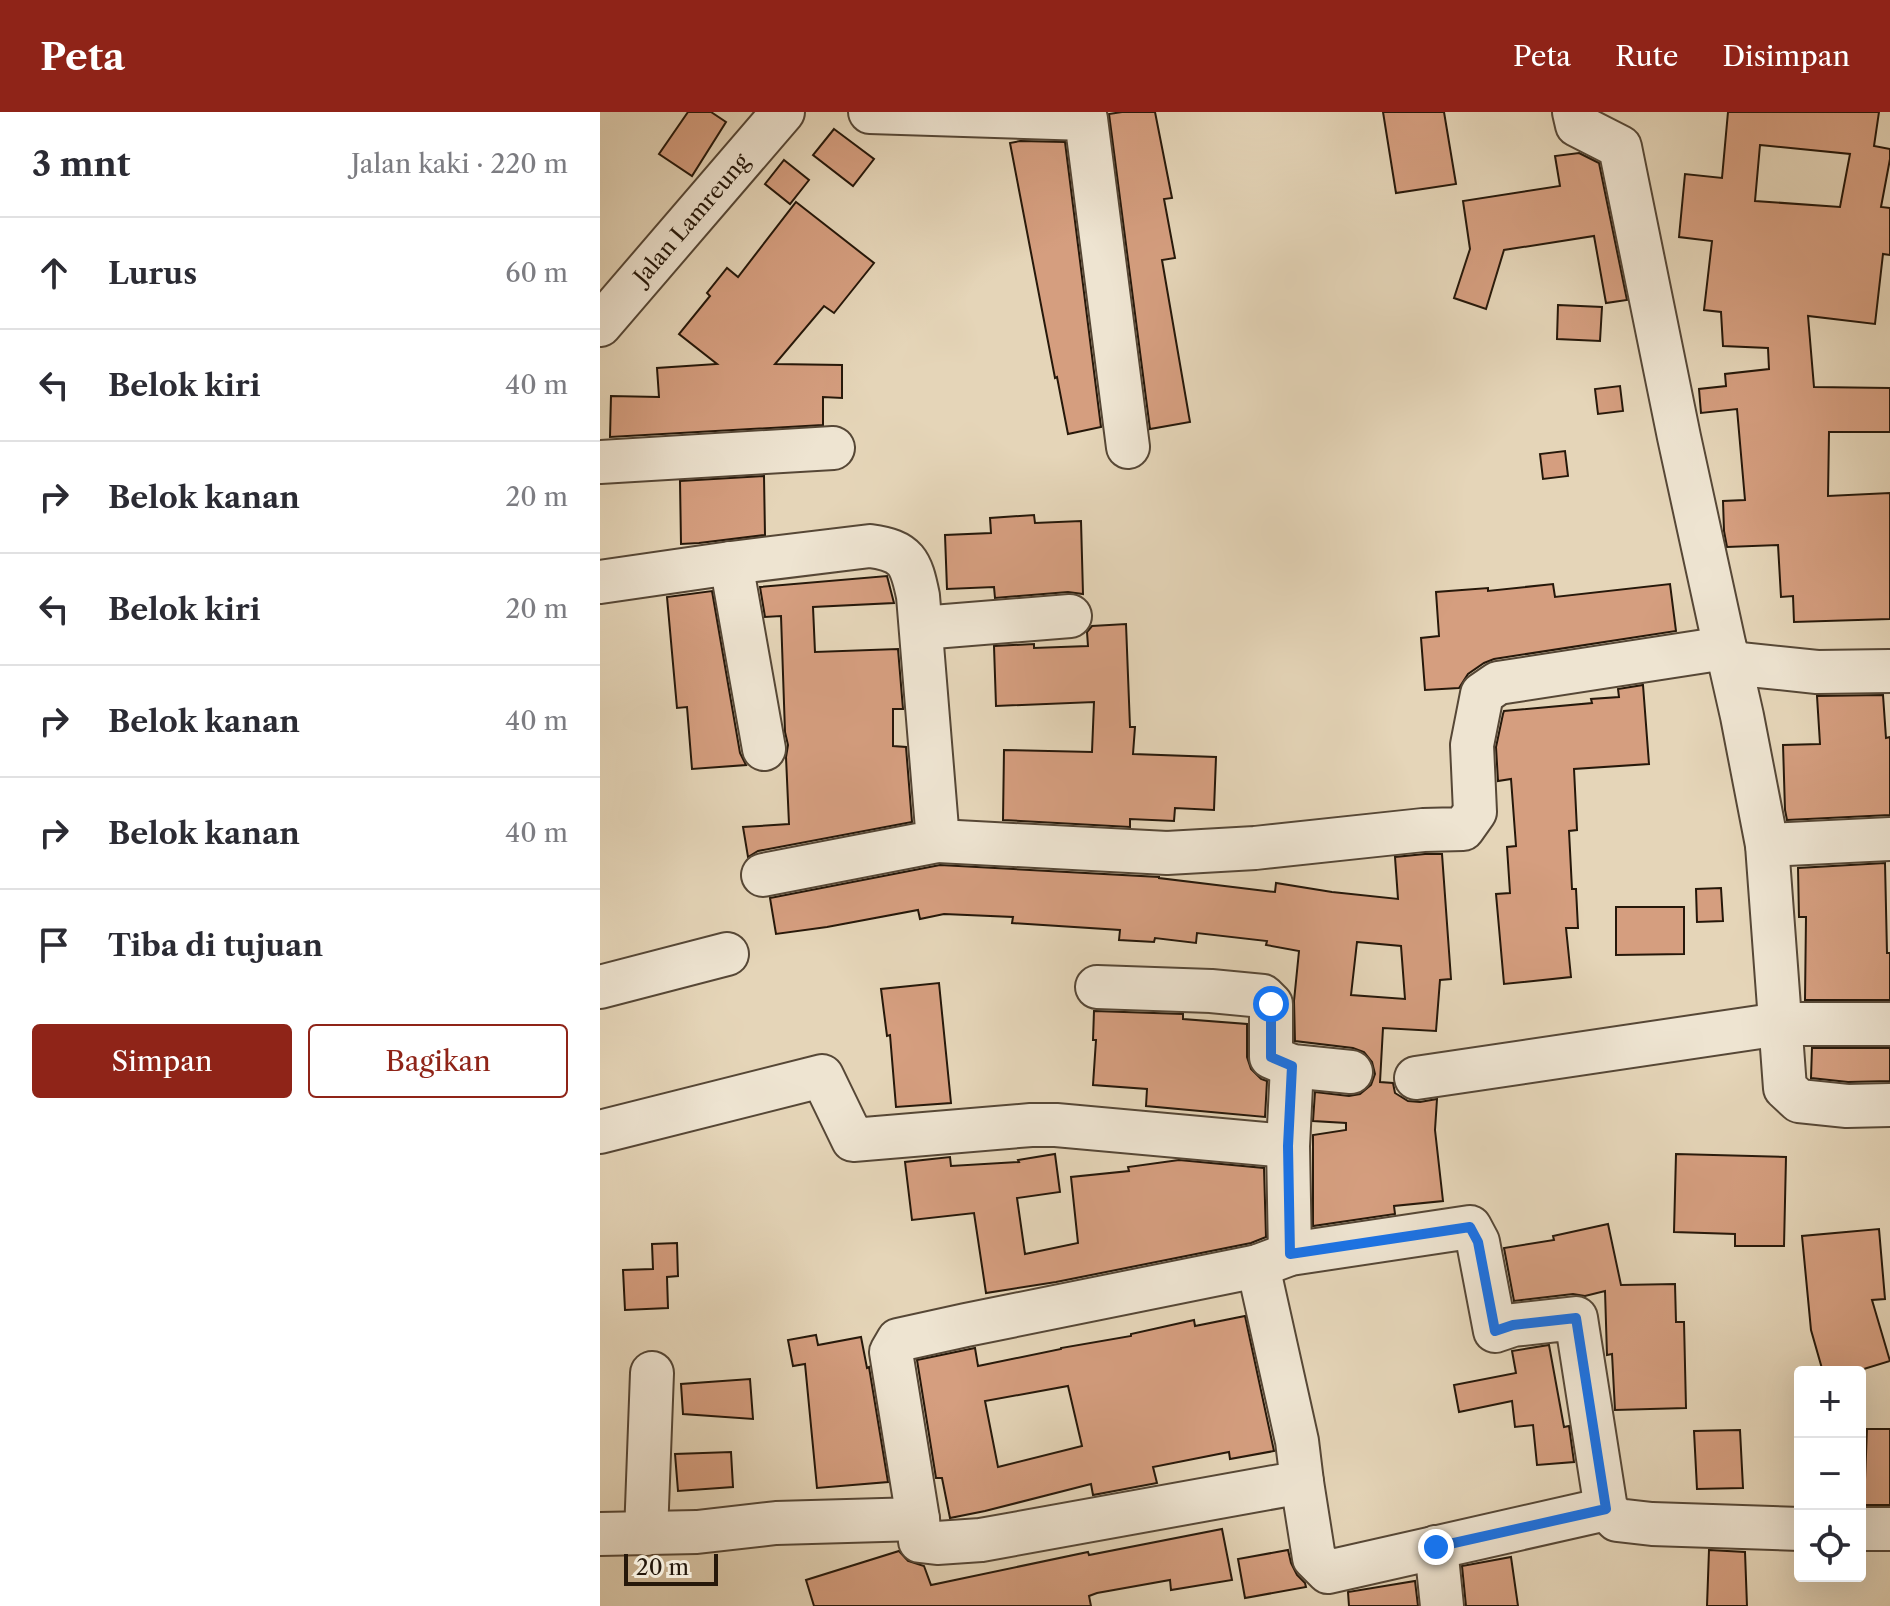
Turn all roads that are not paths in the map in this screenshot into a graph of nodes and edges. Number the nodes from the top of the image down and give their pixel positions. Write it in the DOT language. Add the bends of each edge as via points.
graph roads {
  1 [pos="783,112"];
  2 [pos="870,112"];
  3 [pos="1574,112"];
  4 [pos="600,325"];
  5 [pos="1128,447"];
  6 [pos="833,448"];
  7 [pos="600,462"];
  8 [pos="731,563"];
  9 [pos="600,582"];
  10 [pos="1070,616"];
  11 [pos="921,628"];
  12 [pos="1728,656"];
  13 [pos="1890,671"];
  14 [pos="764,749"];
  15 [pos="1890,839"];
  16 [pos="938,841"];
  17 [pos="1767,845"];
  18 [pos="763,875"];
  19 [pos="727,954"];
  20 [pos="600,987"];
  21 [pos="1097,987"];
  22 [pos="1780,1024"];
  23 [pos="1890,1024"];
  24 [pos="1292,1066"];
  25 [pos="1351,1072"];
  26 [pos="1416,1078"];
  27 [pos="1890,1105"];
  28 [pos="600,1132"];
  29 [pos="1288,1146"];
  30 [pos="1274,1260"];
  31 [pos="652,1373"];
  32 [pos="1302,1482"];
  33 [pos="1606,1509"];
  34 [pos="918,1519"];
  35 [pos="1794,1529"];
  36 [pos="1866,1529"];
  37 [pos="1890,1529"];
  38 [pos="600,1534"];
  39 [pos="646,1534"];
  40 [pos="1436,1547"];
  41 [pos="1442,1606"];
  1 -- 4 [label="street, Jalan Lamreung"];
  2 -- 5 [label="street" via="1086,119"];
  3 -- 12 [label="street" via="1577,125 1620,147"];
  6 -- 7 [label="street"];
  8 -- 9 [label="street"];
  8 -- 11 [label="street" via="889,548 903,556 913,573"];
  8 -- 14 [label="street"];
  10 -- 11 [label="street"];
  11 -- 16 [label="street"];
  12 -- 13 [label="street" via="1817,672"];
  12 -- 16 [label="street" via="1498,683 1482,694 1472,745 1475,812 1463,829 1167,853"];
  12 -- 17 [label="street"];
  15 -- 17 [label="street"];
  16 -- 18 [label="street"];
  17 -- 22 [label="street"];
  19 -- 20 [label="street"];
  21 -- 24 [label="street" via="1263,996 1271,1004 1271,1057"];
  22 -- 23 [label="street"];
  22 -- 26 [label="street"];
  22 -- 27 [label="street" via="1785,1088 1799,1101"];
  24 -- 25 [label="street"];
  24 -- 29 [label="street"];
  28 -- 29 [label="street" via="822,1076 853,1140 1043,1125"];
  29 -- 30 [label="street"];
  30 -- 32 [label="street"];
  30 -- 33 [label="street" via="1470,1227 1478,1242 1495,1331 1576,1318"];
  30 -- 34 [label="street" via="898,1340 891,1352"];
  31 -- 39 [label="street"];
  32 -- 34 [label="street" via="981,1540 920,1541"];
  32 -- 40 [label="street" via="1314,1558 1328,1572"];
  33 -- 35 [label="street" via="1617,1520 1652,1524"];
  33 -- 40 [label="street"];
  34 -- 39 [label="street"];
  36 -- 37 [label="street"];
  38 -- 39 [label="street"];
  40 -- 41 [label="street"];
}
